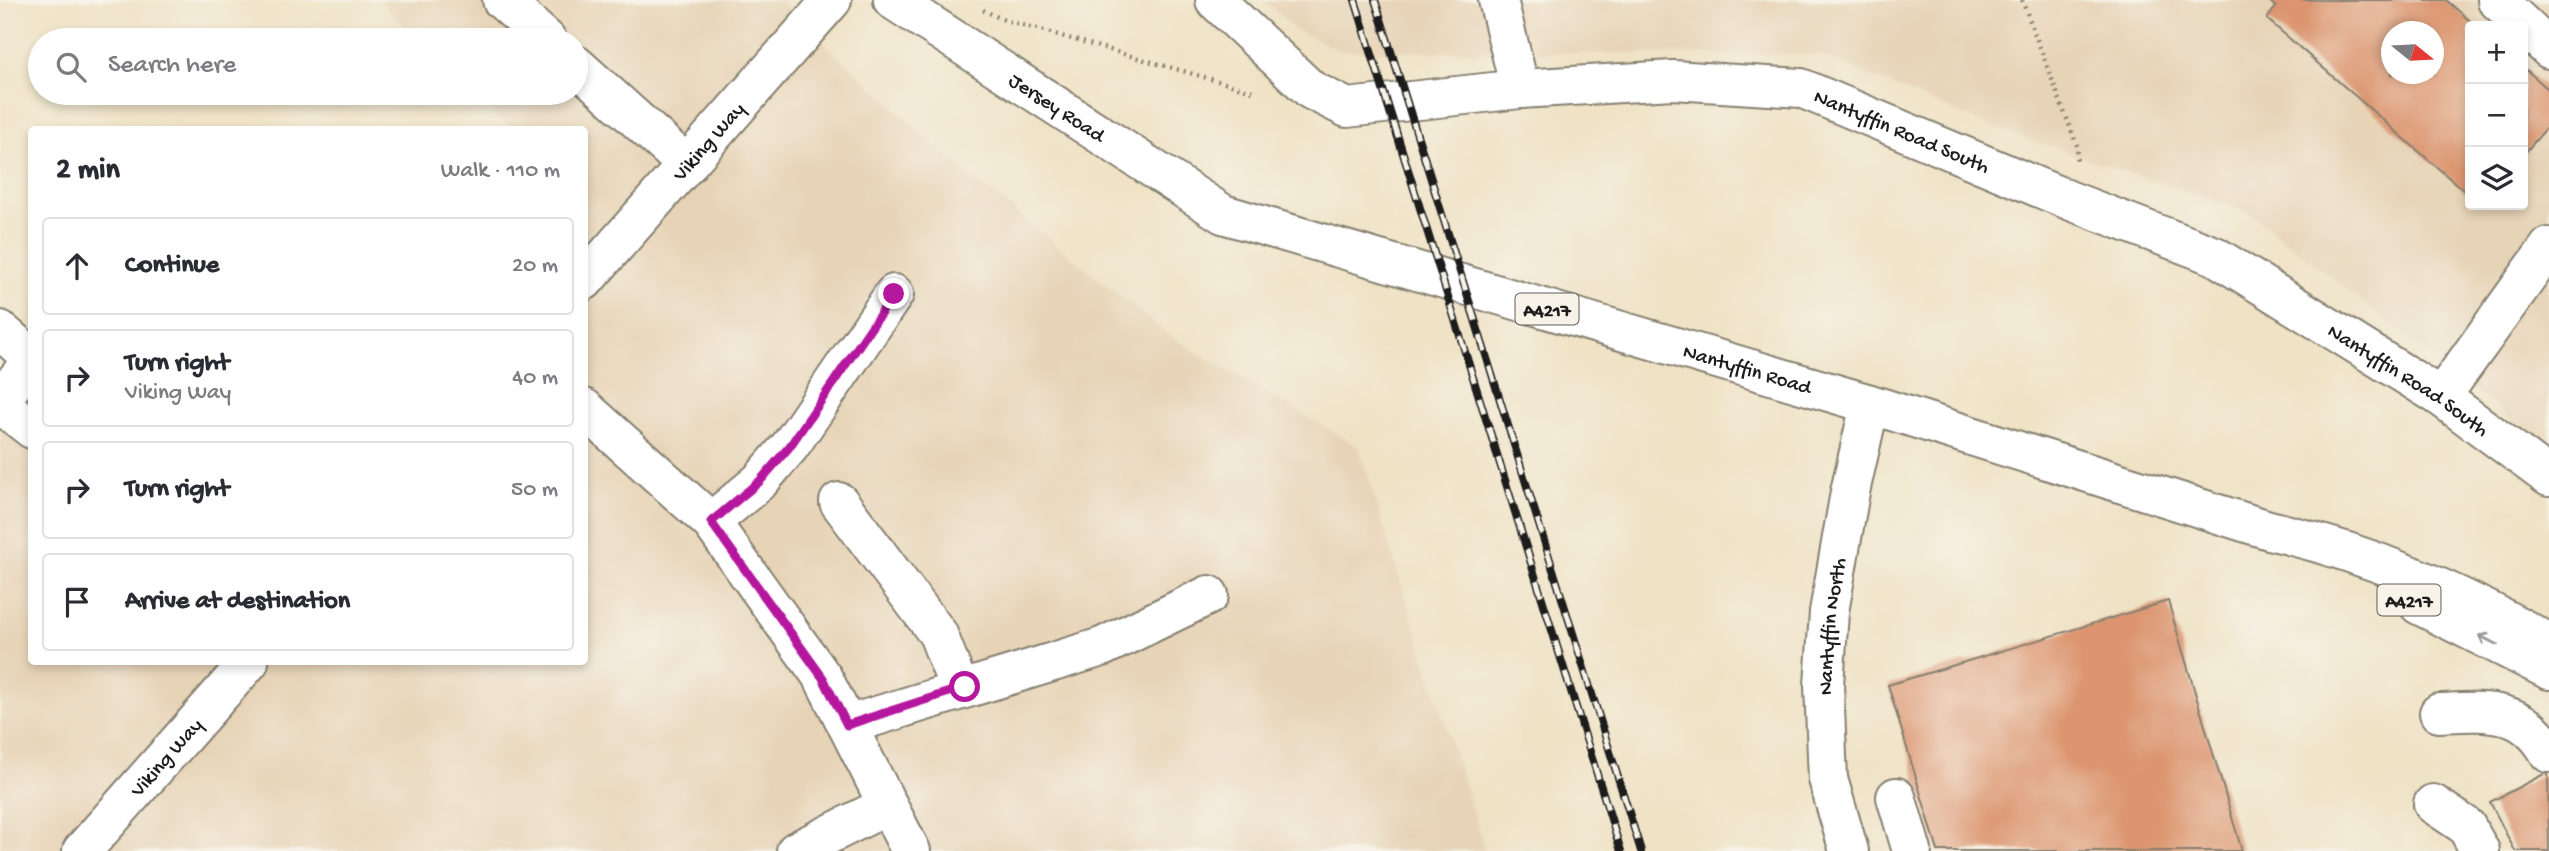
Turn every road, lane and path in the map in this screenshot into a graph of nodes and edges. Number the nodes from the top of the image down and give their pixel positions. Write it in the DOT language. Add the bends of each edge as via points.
graph roads {
  1 [pos="502,0"];
  2 [pos="832,0"];
  3 [pos="893,0"];
  4 [pos="1214,0"];
  5 [pos="1498,0"];
  6 [pos="2022,0"];
  7 [pos="2497,0"];
  8 [pos="534,28"];
  9 [pos="2549,50"];
  10 [pos="588,76"];
  11 [pos="1520,89"];
  12 [pos="687,165"];
  13 [pos="2071,201"];
  14 [pos="1223,214"];
  15 [pos="2549,247"];
  16 [pos="588,276"];
  17 [pos="894,294"];
  18 [pos="0,330"];
  19 [pos="28,355"];
  20 [pos="28,364"];
  21 [pos="2441,397"];
  22 [pos="0,402"];
  23 [pos="1870,404"];
  24 [pos="588,412"];
  25 [pos="28,426"];
  26 [pos="2549,477"];
  27 [pos="839,502"];
  28 [pos="711,522"];
  29 [pos="2269,530"];
  30 [pos="1209,596"];
  31 [pos="2549,643"];
  32 [pos="245,665"];
  33 [pos="2549,670"];
  34 [pos="959,688"];
  35 [pos="2439,713"];
  36 [pos="847,725"];
  37 [pos="2549,753"];
  38 [pos="1896,797"];
  39 [pos="2433,804"];
  40 [pos="888,805"];
  41 [pos="82,851"];
  42 [pos="796,851"];
  43 [pos="911,851"];
  44 [pos="1849,851"];
  45 [pos="1912,851"];
  46 [pos="2480,851"];
  1 -- 8 [label="street"];
  2 -- 12 [label="street, Viking Way"];
  3 -- 14 [label="street, Jersey Road / A4217"];
  4 -- 11 [label="street, Nantyffin Road South" via="1311,90 1347,108"];
  5 -- 11 [label="street"];
  6 -- 13 [label="path" via="2078,148"];
  7 -- 9 [label="street"];
  10 -- 12 [label="street"];
  11 -- 13 [label="street, Nantyffin Road South" via="1674,80 1801,89"];
  12 -- 16 [label="street, Viking Way"];
  13 -- 21 [label="street, Nantyffin Road South" via="2215,256"];
  14 -- 23 [label="street, Nantyffin Road / A4217"];
  15 -- 21 [label="street"];
  17 -- 28 [label="street" via="790,446 760,481"];
  18 -- 19 [label="street"];
  20 -- 22 [label="street"];
  21 -- 26 [label="street, Nantyffin Road South"];
  22 -- 25 [label="street"];
  23 -- 29 [label="street, Nantyffin Road / A4217"];
  23 -- 44 [label="street, Nantyffin North" via="1829,612 1824,685 1828,779"];
  24 -- 28 [label="street"];
  27 -- 34 [label="street" via="938,634"];
  28 -- 36 [label="street" via="823,678"];
  29 -- 31 [label="street, Nantyffin Road / A4217" via="2334,545 2399,568"];
  33 -- 29 [label="street, Nantyffin Road / A4217, one-way"];
  30 -- 34 [label="street" via="1102,647"];
  32 -- 41 [label="street, Viking Way"];
  34 -- 36 [label="street"];
  35 -- 37 [label="street" via="2504,713 2534,733"];
  36 -- 40 [label="street"];
  38 -- 45 [label="street"];
  39 -- 46 [label="street" via="2466,826"];
  40 -- 42 [label="street"];
  40 -- 43 [label="street"];
}
